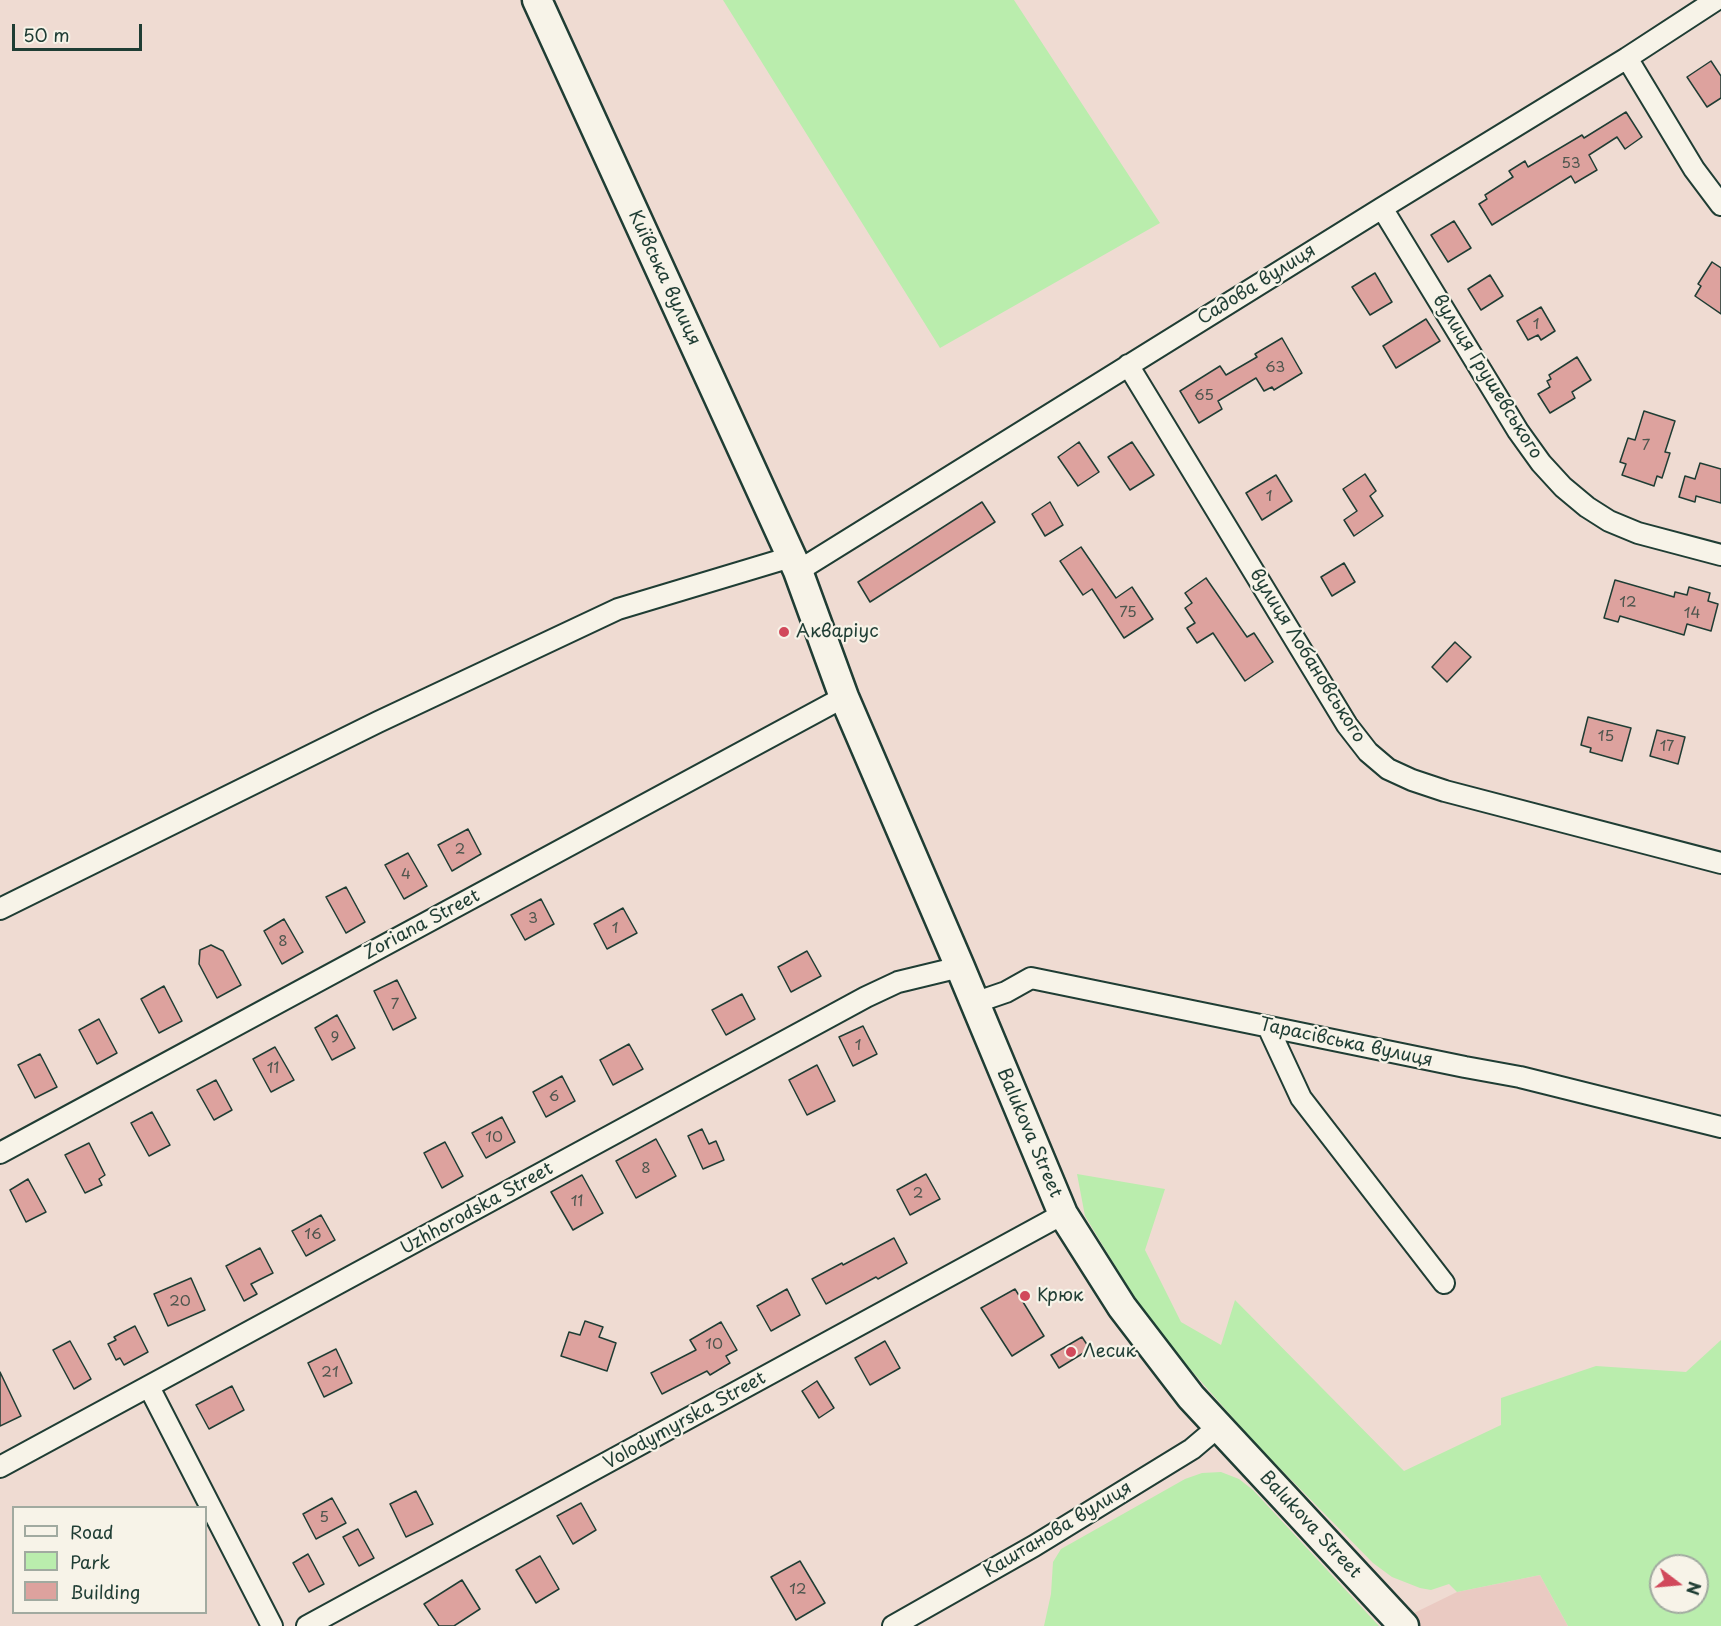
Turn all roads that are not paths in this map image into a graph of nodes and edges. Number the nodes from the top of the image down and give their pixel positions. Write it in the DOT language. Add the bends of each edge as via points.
graph roads {
  1 [pos="537,0"];
  2 [pos="1716,0"];
  3 [pos="1627,58"];
  4 [pos="1721,206"];
  5 [pos="1382,208"];
  6 [pos="1128,365"];
  7 [pos="1721,555"];
  8 [pos="794,564"];
  9 [pos="844,697"];
  10 [pos="1721,863"];
  11 [pos="0,909"];
  12 [pos="960,967"];
  13 [pos="974,1003"];
  14 [pos="1268,1027"];
  15 [pos="1721,1126"];
  16 [pos="0,1153"];
  17 [pos="1063,1214"];
  18 [pos="1444,1283"];
  19 [pos="150,1387"];
  20 [pos="1218,1426"];
  21 [pos="0,1467"];
  22 [pos="272,1626"];
  23 [pos="307,1626"];
  24 [pos="893,1626"];
  25 [pos="1404,1626"];
  1 -- 8 [label="main road, Київська вулиця"];
  2 -- 3 [label="street, Садова вулиця"];
  3 -- 4 [label="street"];
  3 -- 5 [label="street, Садова вулиця"];
  5 -- 6 [label="street, Садова вулиця"];
  5 -- 7 [label="street, вулиця Грушевського" via="1518,431 1563,487 1609,521 1638,533"];
  6 -- 8 [label="street, Садова вулиця"];
  6 -- 10 [label="street, вулиця Лобановського" via="1347,725 1368,752 1388,769 1445,791"];
  8 -- 9 [label="main road, Balukova Street"];
  8 -- 11 [label="street, Садова вулиця" via="618,609 378,722"];
  9 -- 12 [label="main road, Balukova Street"];
  9 -- 16 [label="street, Zoriana Street"];
  12 -- 13 [label="main road, Balukova Street"];
  12 -- 19 [label="street, Uzhhorodska Street" via="898,982 866,997"];
  13 -- 14 [label="street, Тарасівська вулиця" via="1031,978"];
  13 -- 17 [label="main road, Balukova Street"];
  14 -- 15 [label="street, Тарасівська вулиця" via="1520,1077"];
  14 -- 18 [label="street" via="1300,1098"];
  17 -- 20 [label="main road, Balukova Street" via="1122,1307"];
  17 -- 23 [label="street, Volodymyrska Street"];
  19 -- 21 [label="street, Uzhhorodska Street"];
  19 -- 22 [label="street"];
  20 -- 24 [label="street, Каштанова вулиця" via="1192,1449"];
  20 -- 25 [label="main road, Balukova Street"];
}
